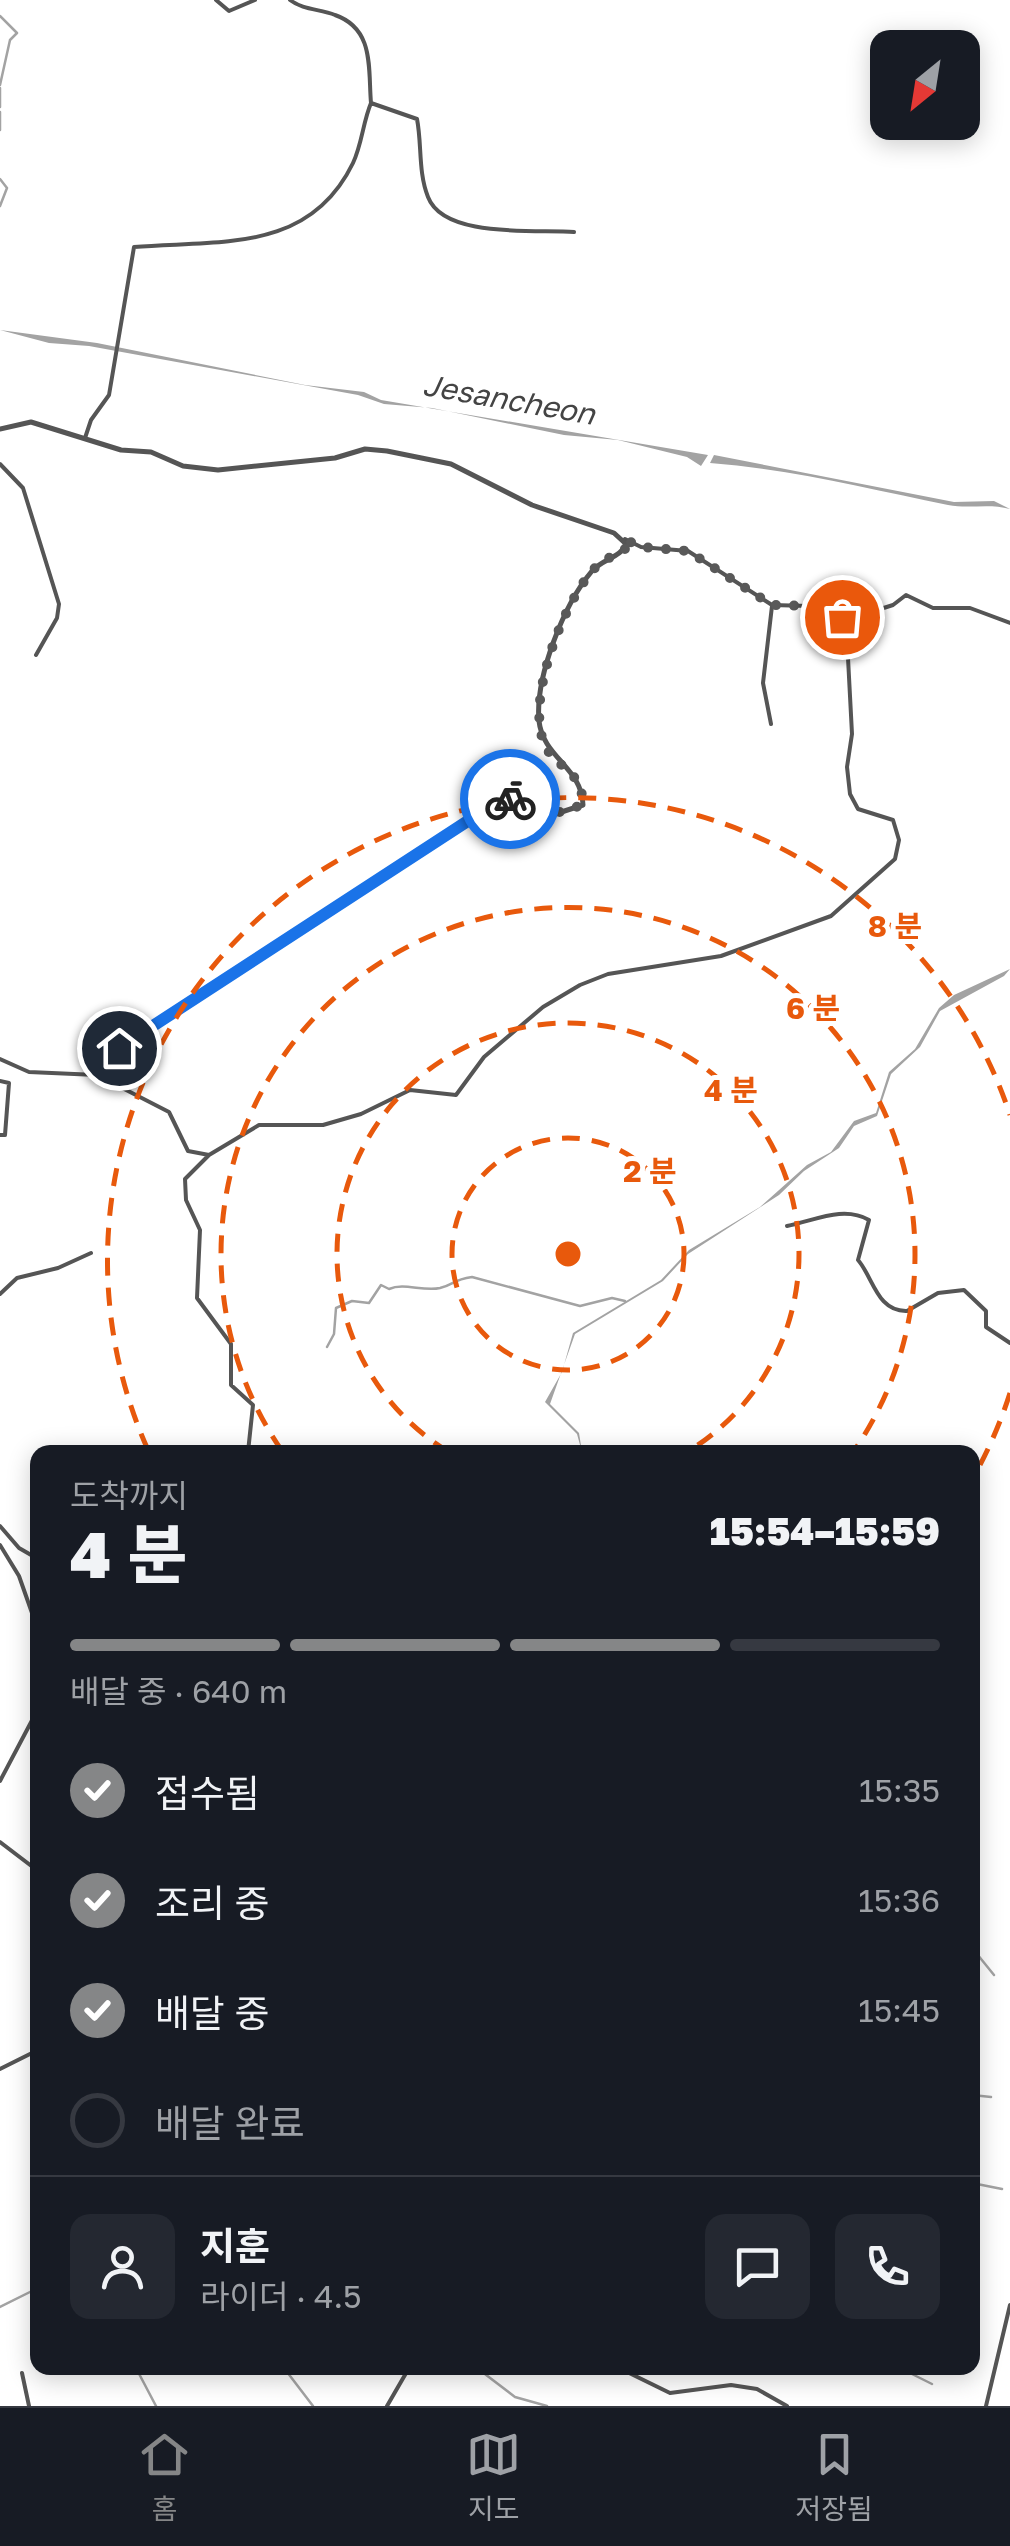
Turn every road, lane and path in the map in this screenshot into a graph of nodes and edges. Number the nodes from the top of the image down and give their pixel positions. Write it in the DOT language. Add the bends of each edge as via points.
graph roads {
  1 [pos="216,0"];
  2 [pos="255,0"];
  3 [pos="290,0"];
  4 [pos="371,103"];
  5 [pos="574,232"];
  6 [pos="0,428"];
  7 [pos="85,438"];
  8 [pos="0,464"];
  9 [pos="624,539"];
  10 [pos="772,605"];
  11 [pos="846,620"];
  12 [pos="1010,623"];
  13 [pos="36,655"];
  14 [pos="771,724"];
  15 [pos="0,1059"];
  16 [pos="97,1074"];
  17 [pos="0,1081"];
  18 [pos="0,1135"];
  19 [pos="210,1155"];
  20 [pos="787,1226"];
  21 [pos="91,1253"];
  22 [pos="0,1294"];
  23 [pos="1010,1343"];
  24 [pos="249,1445"];
  25 [pos="1,1532"];
  26 [pos="0,1545"];
  27 [pos="30,1552"];
  28 [pos="30,1607"];
  29 [pos="30,1723"];
  30 [pos="0,1781"];
  31 [pos="0,1842"];
  32 [pos="30,1864"];
  33 [pos="30,2054"];
  34 [pos="0,2069"];
  35 [pos="1010,2305"];
  36 [pos="22,2372"];
  37 [pos="405,2375"];
  38 [pos="633,2375"];
  39 [pos="390,2405"];
  40 [pos="30,2406"];
  41 [pos="787,2406"];
  42 [pos="986,2406"];
  1 -- 2 [label="street" via="229,11"];
  3 -- 4 [label="street" via="341,17 359,34 370,54"];
  4 -- 5 [label="street" via="415,116 427,196 441,215 504,230"];
  4 -- 7 [label="street" via="336,194 308,215 244,243 134,247 107,402"];
  6 -- 7 [label="street" via="25,421"];
  7 -- 9 [label="street" via="218,470 386,450 451,464 528,504"];
  8 -- 13 [label="street" via="23,488 59,604"];
  9 -- 10 [label="street" via="688,551"];
  9 -- 16 [label="street" via="625,549 592,570 562,622 540,701 544,744 574,774 583,805 546,816 516,800 499,803 130,1040"];
  10 -- 11 [label="street" via="809,606"];
  10 -- 14 [label="street" via="764,683"];
  11 -- 12 [label="street" via="906,595 928,607 970,608"];
  11 -- 19 [label="street" via="850,794 858,809 893,820 899,840 892,862 830,916 721,956 608,974 580,985 484,1058 456,1095 410,1090 323,1124 259,1125"];
  15 -- 16 [label="street" via="28,1072"];
  16 -- 19 [label="street" via="169,1112 188,1151"];
  17 -- 18 [label="street" via="9,1082"];
  19 -- 24 [label="street" via="185,1178 186,1200 200,1230 196,1285 231,1344 231,1385 252,1404"];
  20 -- 23 [label="street" via="836,1214 861,1216 868,1220 858,1260 892,1308 907,1311 938,1293 964,1290 986,1311 986,1327"];
  21 -- 22 [label="street" via="17,1278"];
  25 -- 27 [label="street"];
  26 -- 28 [label="street"];
  29 -- 30 [label="street"];
  31 -- 32 [label="street"];
  33 -- 34 [label="street"];
  35 -- 42 [label="street"];
  36 -- 40 [label="street"];
  37 -- 39 [label="street"];
  38 -- 41 [label="street" via="670,2394 731,2385 758,2389"];
}
